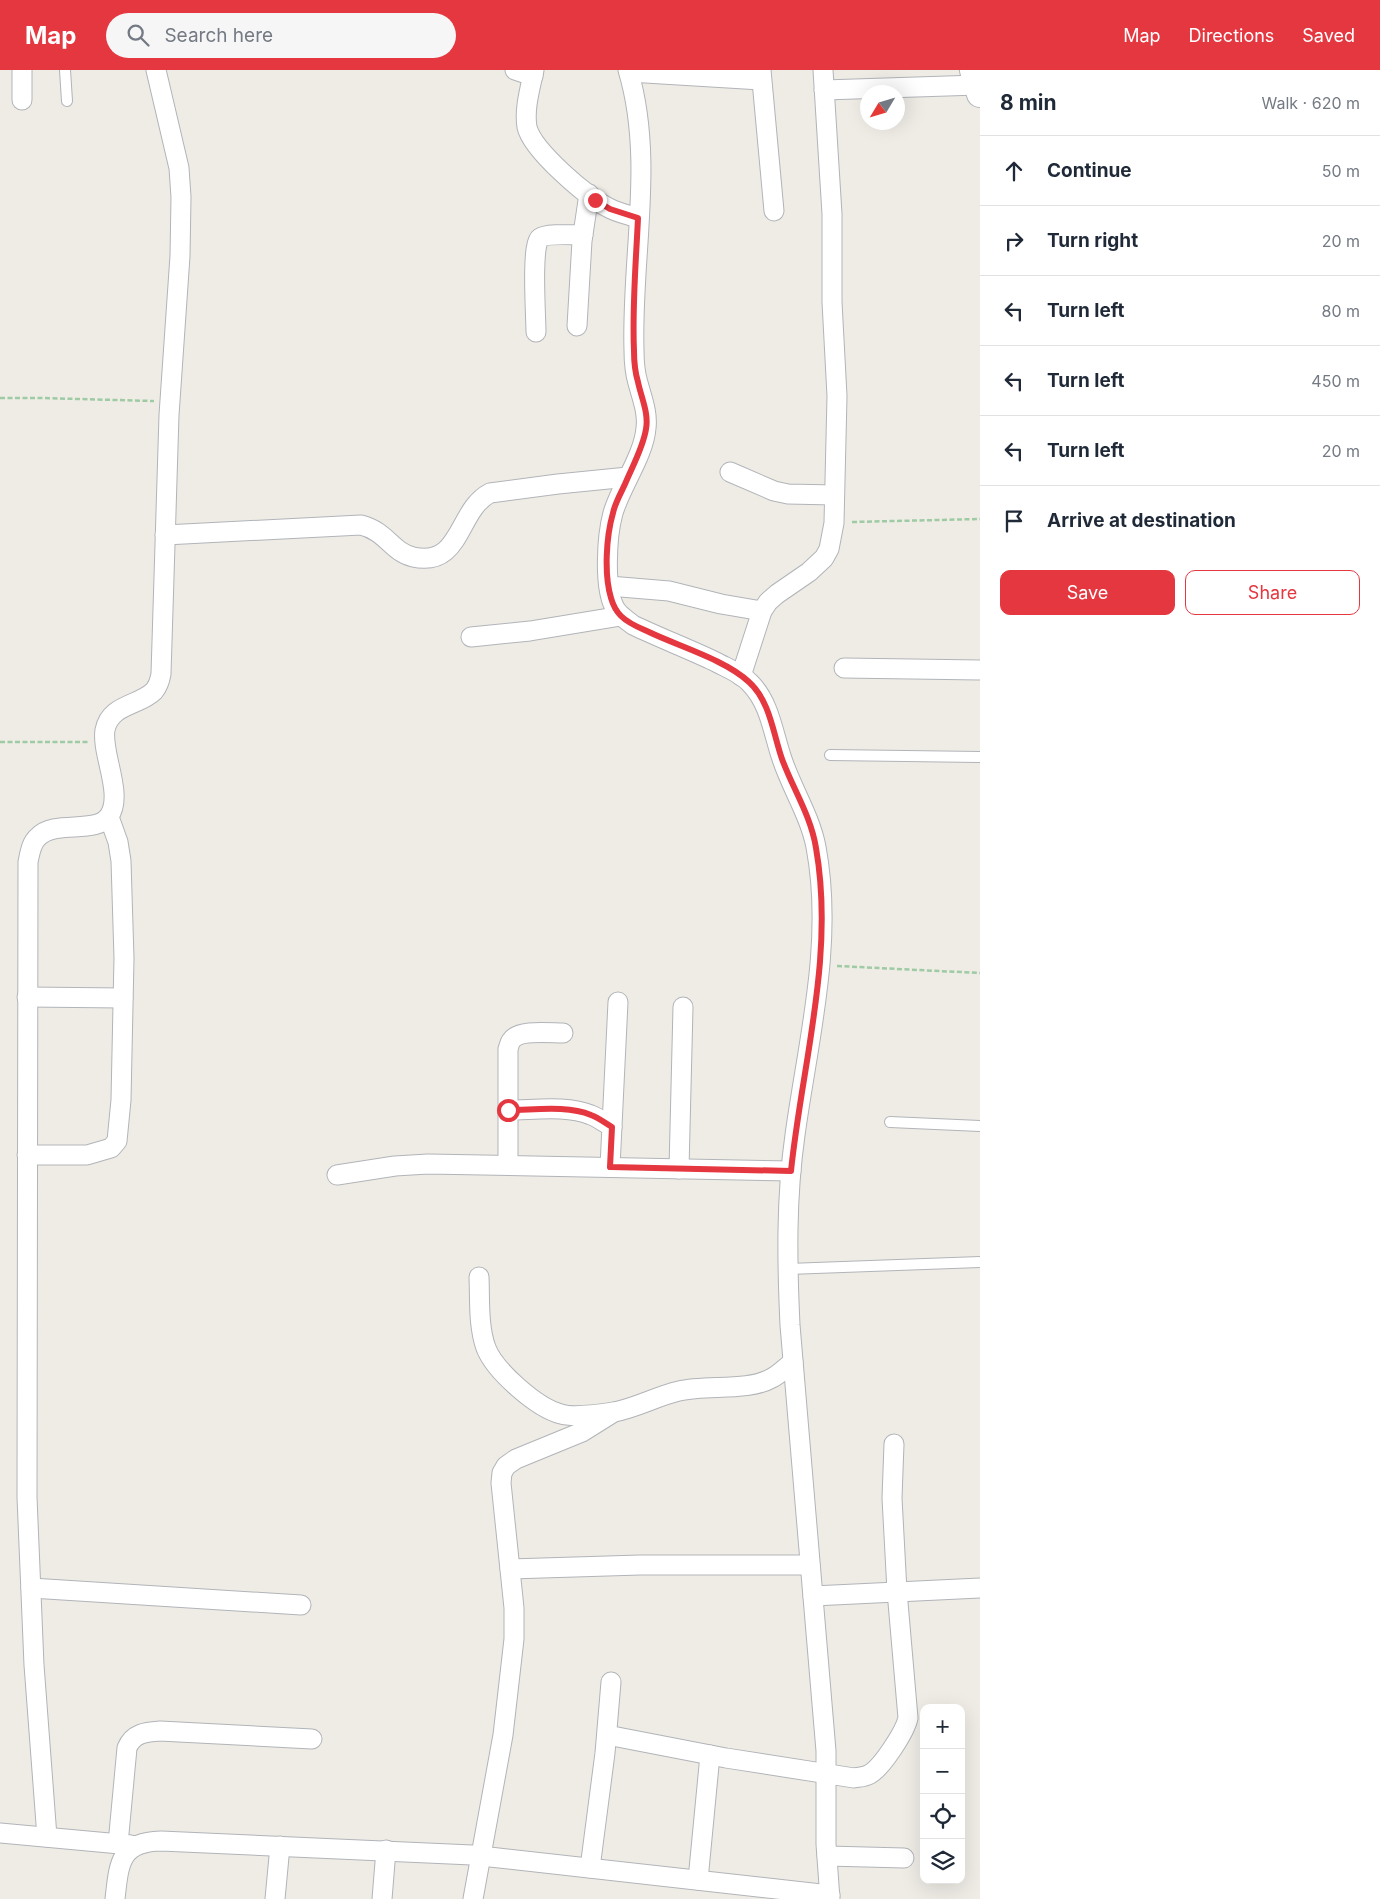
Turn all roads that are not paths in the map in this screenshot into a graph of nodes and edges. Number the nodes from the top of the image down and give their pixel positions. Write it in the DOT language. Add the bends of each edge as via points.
graph roads {
  1 [pos="22,70"];
  2 [pos="66,70"];
  3 [pos="156,70"];
  4 [pos="515,70"];
  5 [pos="823,70"];
  6 [pos="628,71"];
  7 [pos="533,73"];
  8 [pos="761,75"];
  9 [pos="977,83"];
  10 [pos="824,90"];
  11 [pos="22,100"];
  12 [pos="67,101"];
  13 [pos="588,194"];
  14 [pos="774,211"];
  15 [pos="638,218"];
  16 [pos="583,235"];
  17 [pos="577,326"];
  18 [pos="536,332"];
  19 [pos="730,472"];
  20 [pos="628,477"];
  21 [pos="834,496"];
  22 [pos="165,535"];
  23 [pos="609,586"];
  24 [pos="762,610"];
  25 [pos="621,616"];
  26 [pos="471,637"];
  27 [pos="844,668"];
  28 [pos="980,670"];
  29 [pos="741,676"];
  30 [pos="830,755"];
  31 [pos="980,757"];
  32 [pos="109,818"];
  33 [pos="27,997"];
  34 [pos="123,998"];
  35 [pos="618,1002"];
  36 [pos="683,1007"];
  37 [pos="563,1033"];
  38 [pos="508,1110"];
  39 [pos="890,1122"];
  40 [pos="980,1126"];
  41 [pos="612,1127"];
  42 [pos="27,1155"];
  43 [pos="508,1164"];
  44 [pos="610,1167"];
  45 [pos="678,1169"];
  46 [pos="791,1171"];
  47 [pos="338,1175"];
  48 [pos="980,1262"];
  49 [pos="788,1269"];
  50 [pos="479,1276"];
  51 [pos="793,1362"];
  52 [pos="614,1412"];
  53 [pos="894,1444"];
  54 [pos="810,1565"];
  55 [pos="510,1570"];
  56 [pos="31,1588"];
  57 [pos="980,1588"];
  58 [pos="896,1591"];
  59 [pos="813,1596"];
  60 [pos="301,1605"];
  61 [pos="611,1682"];
  62 [pos="607,1735"];
  63 [pos="312,1739"];
  64 [pos="710,1755"];
  65 [pos="826,1773"];
  66 [pos="0,1833"];
  67 [pos="47,1837"];
  68 [pos="126,1845"];
  69 [pos="280,1846"];
  70 [pos="386,1850"];
  71 [pos="482,1856"];
  72 [pos="827,1856"];
  73 [pos="904,1858"];
  74 [pos="590,1868"];
  75 [pos="698,1880"];
  76 [pos="830,1897"];
  77 [pos="115,1899"];
  78 [pos="275,1899"];
  79 [pos="382,1899"];
  80 [pos="473,1899"];
  1 -- 11 [label="street"];
  2 -- 12 [label="lane"];
  3 -- 22 [label="street" via="179,168 181,198"];
  4 -- 7 [label="street"];
  5 -- 10 [label="street"];
  6 -- 8 [label="street"];
  6 -- 15 [label="street" via="639,132"];
  7 -- 13 [label="street" via="527,104 528,130 545,155"];
  8 -- 14 [label="street"];
  9 -- 10 [label="street"];
  10 -- 21 [label="street" via="838,396"];
  13 -- 15 [label="street" via="610,209"];
  13 -- 16 [label="street"];
  15 -- 20 [label="street" via="634,352 646,428"];
  16 -- 17 [label="street"];
  16 -- 18 [label="street" via="546,236 536,242"];
  19 -- 21 [label="street" via="774,491"];
  20 -- 22 [label="street" via="490,493 472,507 448,550 426,558 412,557 399,551 381,533 361,525"];
  20 -- 23 [label="street" via="613,512 607,562"];
  21 -- 24 [label="street" via="834,523 824,558 776,594"];
  22 -- 32 [label="street" via="162,674 153,691 115,712 108,720 104,742 114,799"];
  23 -- 24 [label="street" via="670,591"];
  23 -- 25 [label="street" via="615,609"];
  24 -- 29 [label="street"];
  25 -- 26 [label="street"];
  25 -- 29 [label="street" via="633,625"];
  27 -- 28 [label="street"];
  29 -- 46 [label="street" via="760,695 767,709 791,783 810,823 820,874 818,995"];
  30 -- 31 [label="lane"];
  32 -- 33 [label="street" via="100,824 46,832 37,837 32,847 28,862"];
  32 -- 34 [label="street" via="121,860"];
  33 -- 34 [label="street"];
  33 -- 42 [label="street"];
  34 -- 42 [label="street" via="117,1141 111,1148 87,1154"];
  35 -- 41 [label="street"];
  36 -- 45 [label="street"];
  37 -- 38 [label="street" via="530,1033 511,1041 508,1049"];
  38 -- 41 [label="street" via="579,1112 592,1115"];
  38 -- 43 [label="street"];
  39 -- 40 [label="lane"];
  41 -- 44 [label="street"];
  42 -- 56 [label="street" via="27,1497"];
  43 -- 44 [label="street"];
  43 -- 47 [label="street" via="395,1166"];
  44 -- 45 [label="street"];
  45 -- 46 [label="street"];
  46 -- 49 [label="street"];
  48 -- 49 [label="lane"];
  49 -- 51 [label="street"];
  50 -- 52 [label="street" via="482,1331 491,1359 501,1372 550,1411 563,1415"];
  51 -- 52 [label="street" via="772,1378 754,1384 681,1390"];
  51 -- 54 [label="street"];
  52 -- 55 [label="street" via="582,1432 506,1466 501,1483"];
  53 -- 58 [label="street" via="892,1498"];
  54 -- 55 [label="street" via="640,1565"];
  54 -- 59 [label="street"];
  55 -- 71 [label="street" via="514,1639 503,1735"];
  56 -- 60 [label="street"];
  56 -- 67 [label="street"];
  57 -- 58 [label="street"];
  58 -- 59 [label="street"];
  58 -- 65 [label="street" via="908,1704 906,1726 872,1773 854,1778"];
  59 -- 65 [label="street"];
  61 -- 62 [label="street"];
  62 -- 64 [label="street"];
  62 -- 74 [label="street"];
  63 -- 68 [label="street" via="160,1731 136,1736 127,1748"];
  64 -- 65 [label="street"];
  64 -- 75 [label="street"];
  65 -- 72 [label="street"];
  66 -- 67 [label="street"];
  67 -- 68 [label="street"];
  68 -- 69 [label="street" via="161,1840"];
  68 -- 77 [label="street"];
  69 -- 70 [label="street"];
  69 -- 78 [label="street"];
  70 -- 71 [label="street"];
  70 -- 79 [label="street"];
  71 -- 74 [label="street"];
  71 -- 80 [label="street"];
  72 -- 73 [label="street"];
  72 -- 76 [label="street"];
  74 -- 75 [label="street"];
  75 -- 76 [label="street"];
}
